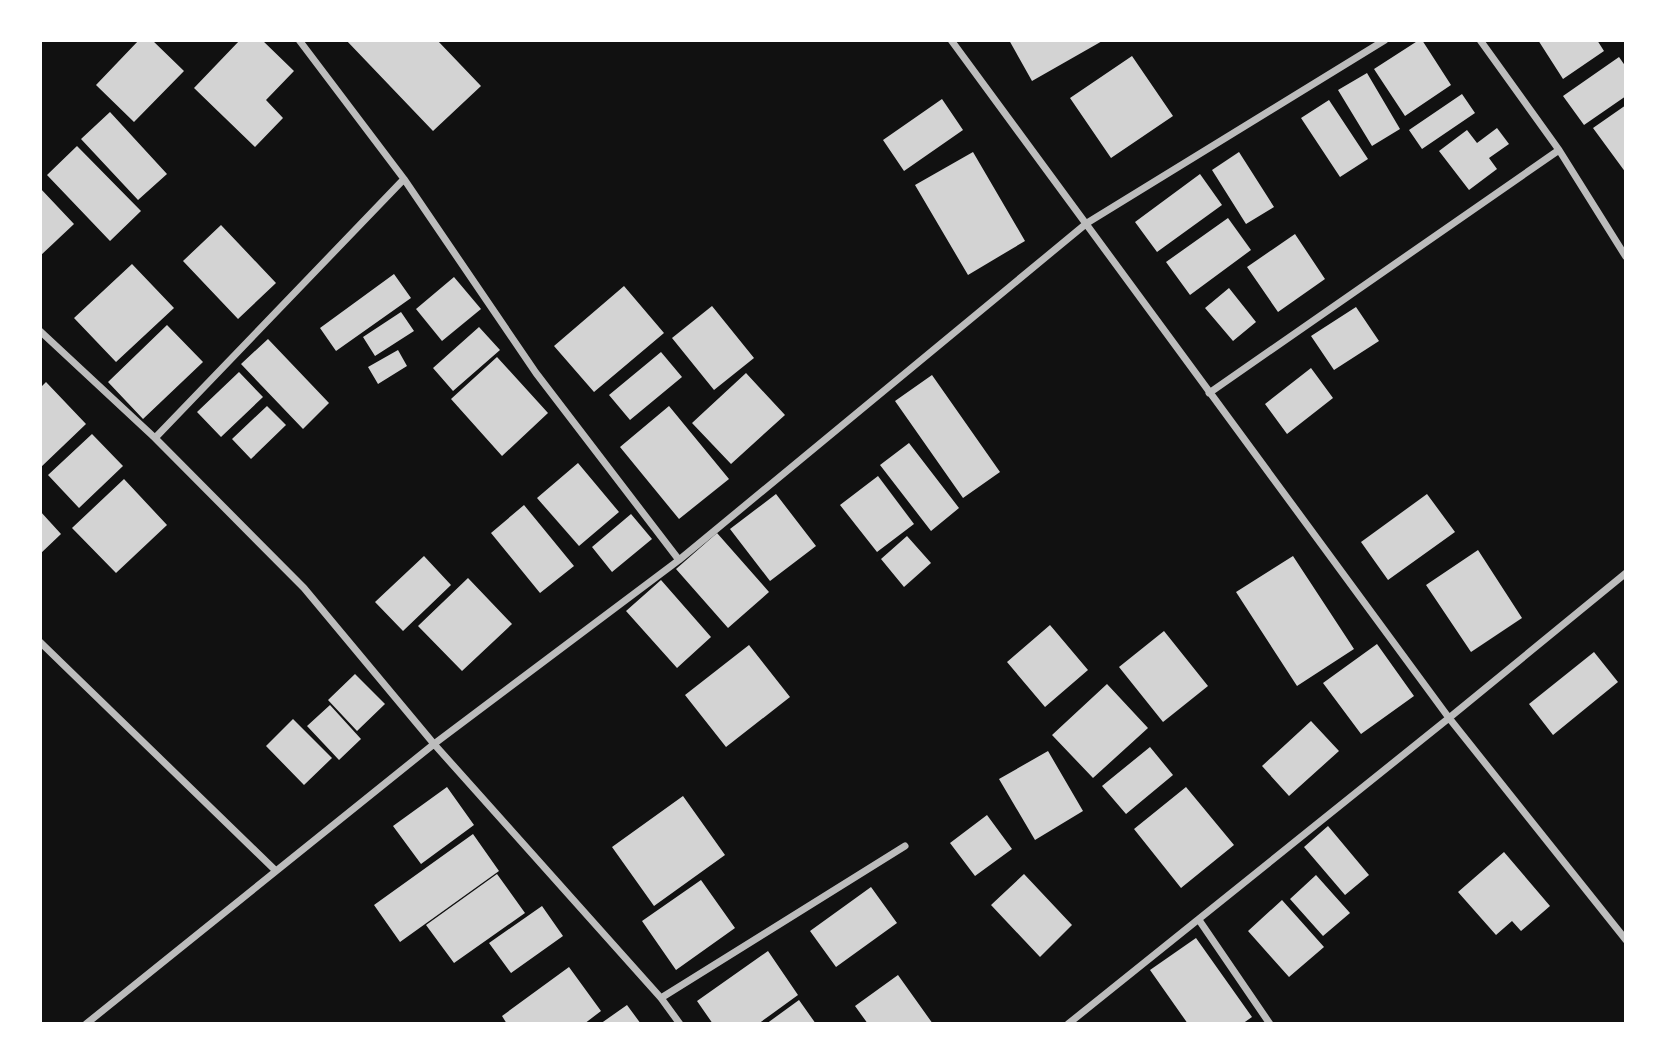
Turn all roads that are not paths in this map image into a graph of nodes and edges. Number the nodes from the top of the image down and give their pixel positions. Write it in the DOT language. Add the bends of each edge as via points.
graph roads {
  1 [pos="299,40"];
  2 [pos="951,40"];
  3 [pos="1385,40"];
  4 [pos="1480,40"];
  5 [pos="1559,150"];
  6 [pos="404,179"];
  7 [pos="1087,223"];
  8 [pos="1626,257"];
  9 [pos="40,331"];
  10 [pos="1209,393"];
  11 [pos="155,438"];
  12 [pos="679,560"];
  13 [pos="1626,573"];
  14 [pos="40,642"];
  15 [pos="1449,718"];
  16 [pos="434,744"];
  17 [pos="905,846"];
  18 [pos="276,871"];
  19 [pos="1199,920"];
  20 [pos="1626,940"];
  21 [pos="661,998"];
  22 [pos="86,1024"];
  23 [pos="680,1024"];
  24 [pos="1069,1024"];
  25 [pos="1270,1024"];
  1 -- 6 [label="street"];
  2 -- 7 [label="street"];
  3 -- 7 [label="street"];
  4 -- 5 [label="street"];
  5 -- 8 [label="street"];
  5 -- 10 [label="street"];
  6 -- 11 [label="street"];
  6 -- 12 [label="street" via="536,373"];
  7 -- 10 [label="street"];
  7 -- 12 [label="street"];
  9 -- 11 [label="street"];
  10 -- 15 [label="street"];
  11 -- 16 [label="street" via="304,588"];
  12 -- 16 [label="street"];
  13 -- 15 [label="street"];
  14 -- 18 [label="street"];
  15 -- 19 [label="street"];
  15 -- 20 [label="street"];
  16 -- 18 [label="street"];
  16 -- 21 [label="street"];
  17 -- 21 [label="street"];
  18 -- 22 [label="street"];
  19 -- 24 [label="street"];
  19 -- 25 [label="street"];
  21 -- 23 [label="street"];
}
